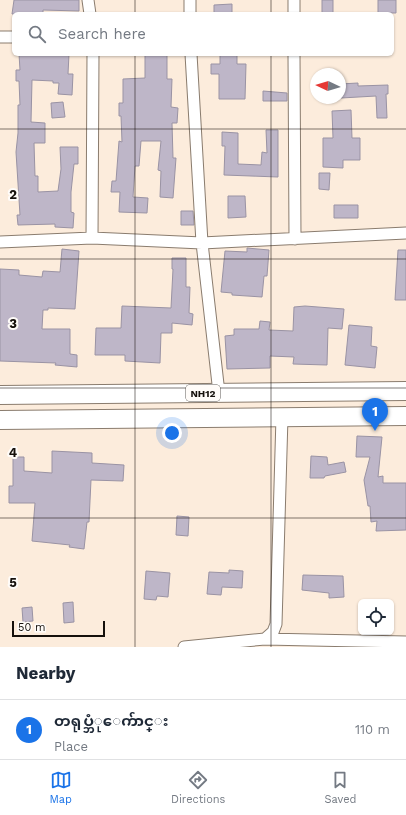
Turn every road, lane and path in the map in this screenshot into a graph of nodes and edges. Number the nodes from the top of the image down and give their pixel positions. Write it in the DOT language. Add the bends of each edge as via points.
graph roads {
  1 [pos="88,0"];
  2 [pos="190,0"];
  3 [pos="294,0"];
  4 [pos="90,12"];
  5 [pos="190,12"];
  6 [pos="294,12"];
  7 [pos="0,37"];
  8 [pos="12,37"];
  9 [pos="93,56"];
  10 [pos="191,56"];
  11 [pos="294,56"];
  12 [pos="406,233"];
  13 [pos="92,238"];
  14 [pos="295,239"];
  15 [pos="0,242"];
  16 [pos="202,243"];
  17 [pos="406,391"];
  18 [pos="219,393"];
  19 [pos="0,395"];
  20 [pos="406,416"];
  21 [pos="282,417"];
  22 [pos="0,420"];
  23 [pos="265,639"];
  24 [pos="406,642"];
  25 [pos="184,647"];
  1 -- 4 [label="street"];
  2 -- 5 [label="street"];
  3 -- 6 [label="street"];
  7 -- 8 [label="street"];
  9 -- 13 [label="street"];
  10 -- 16 [label="street"];
  11 -- 14 [label="street"];
  12 -- 14 [label="street"];
  13 -- 15 [label="street"];
  13 -- 16 [label="street"];
  14 -- 16 [label="street"];
  16 -- 18 [label="street"];
  17 -- 18 [label="highway, NH12"];
  18 -- 19 [label="highway, NH12"];
  20 -- 21 [label="highway"];
  21 -- 22 [label="highway"];
  21 -- 23 [label="street" via="276,624 273,632"];
  23 -- 24 [label="street"];
  23 -- 25 [label="street"];
}
